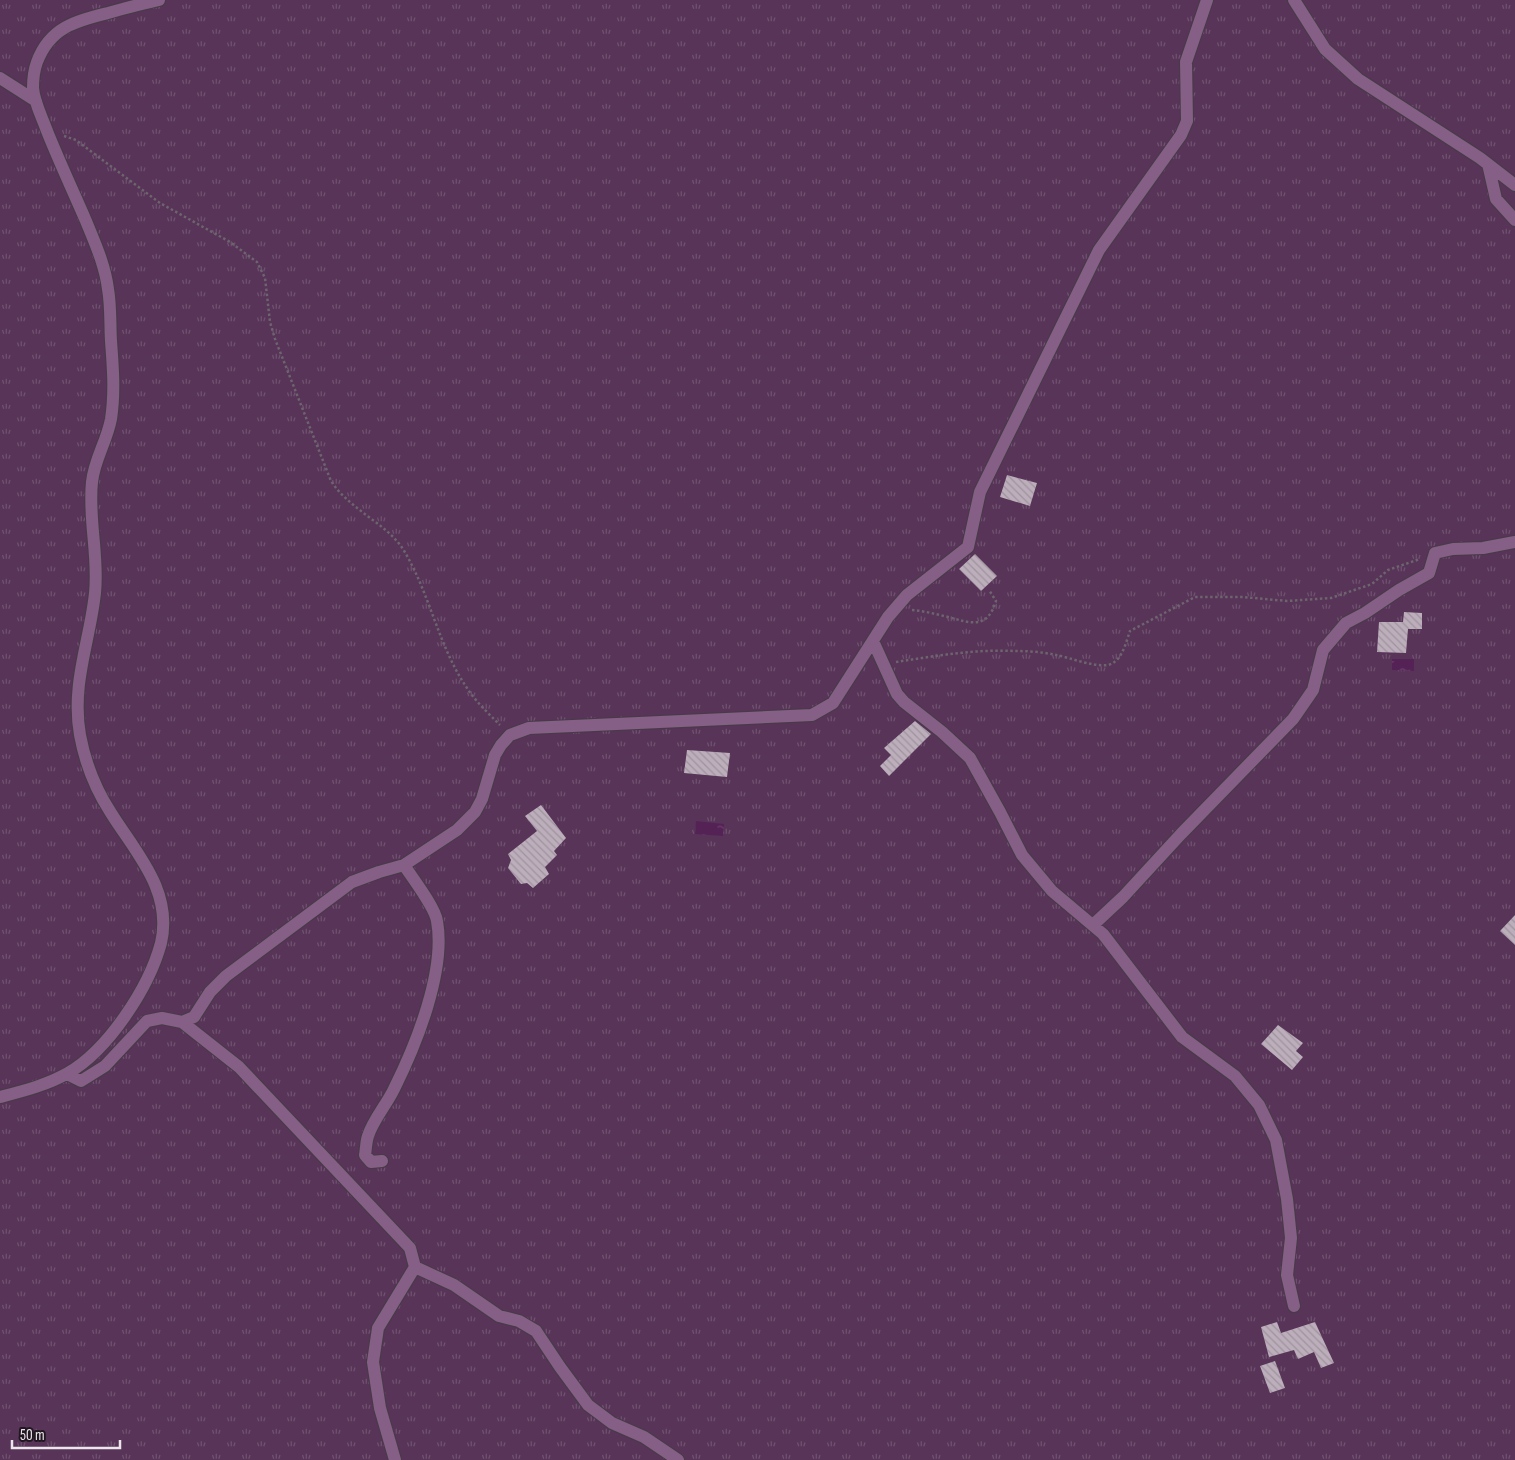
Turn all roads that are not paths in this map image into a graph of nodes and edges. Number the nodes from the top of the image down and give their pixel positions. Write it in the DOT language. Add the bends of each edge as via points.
graph roads {
  1 [pos="159,0"];
  2 [pos="1207,0"];
  3 [pos="1294,0"];
  4 [pos="0,78"];
  5 [pos="36,101"];
  6 [pos="1488,164"];
  7 [pos="1515,185"];
  8 [pos="1515,220"];
  9 [pos="1515,542"];
  10 [pos="873,641"];
  11 [pos="404,865"];
  12 [pos="1093,925"];
  13 [pos="182,1022"];
  14 [pos="67,1074"];
  15 [pos="0,1097"];
  16 [pos="382,1161"];
  17 [pos="415,1268"];
  18 [pos="1294,1306"];
  19 [pos="395,1460"];
  20 [pos="678,1460"];
  1 -- 5 [label="street" via="87,18 60,30 46,45 35,67 33,88"];
  2 -- 10 [label="street" via="1186,62 1187,121 1181,135 1099,250 980,492 968,547 908,595"];
  3 -- 6 [label="street" via="1325,49 1358,79"];
  4 -- 5 [label="street"];
  5 -- 14 [label="street" via="100,255 108,288 114,385 110,424 92,481 96,585 78,683 80,735 94,782 154,880 164,918 156,956 122,1021 92,1055"];
  6 -- 7 [label="street"];
  6 -- 8 [label="street" via="1496,199"];
  9 -- 12 [label="street" via="1435,553 1429,573 1346,622 1323,650 1313,690 1293,719"];
  10 -- 11 [label="street" via="833,703 812,714 529,728 510,735 495,755 475,812 457,830"];
  10 -- 12 [label="street" via="904,702 970,758 1022,855 1052,892"];
  11 -- 13 [label="street" via="352,882 226,976 210,992 194,1018"];
  11 -- 16 [label="street" via="437,920 438,944 434,985 414,1046 368,1135 365,1155 371,1162"];
  12 -- 18 [label="street" via="1182,1037 1235,1076 1259,1105 1276,1140 1287,1199 1290,1238 1287,1275"];
  13 -- 14 [label="street" via="162,1018 146,1021 105,1066 81,1081"];
  13 -- 17 [label="street" via="239,1067 410,1248"];
  14 -- 15 [label="street"];
  17 -- 19 [label="street" via="378,1328 372,1362 380,1408"];
  17 -- 20 [label="street" via="454,1285 498,1316 520,1321 536,1331 588,1405 612,1423 644,1437"];
}
